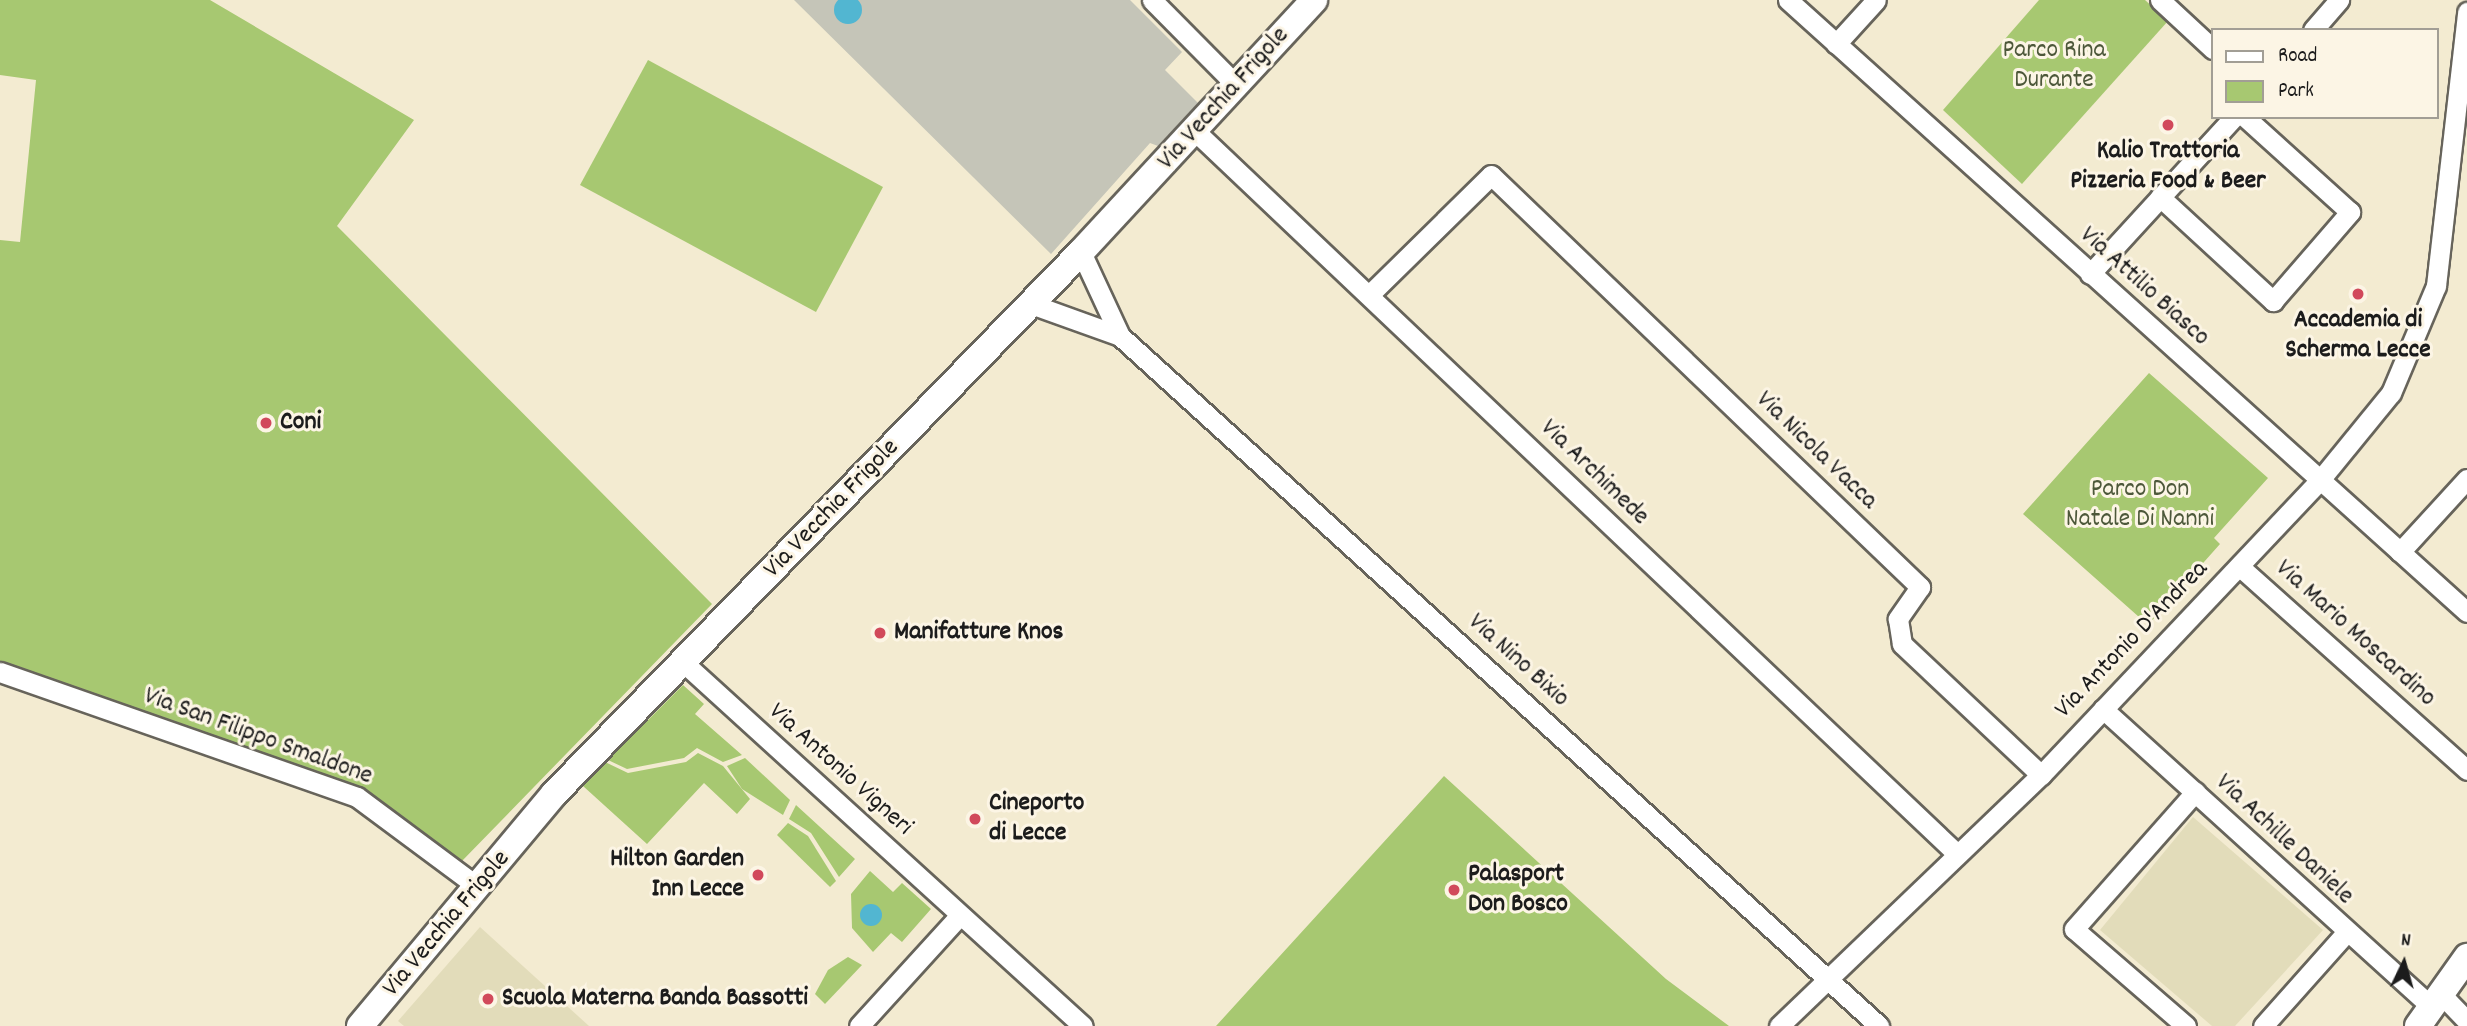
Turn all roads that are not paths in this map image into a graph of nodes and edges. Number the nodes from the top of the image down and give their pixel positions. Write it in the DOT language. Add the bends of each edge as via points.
graph roads {
  1 [pos="1153,0"];
  2 [pos="1314,0"];
  3 [pos="1788,0"];
  4 [pos="1876,0"];
  5 [pos="2160,0"];
  6 [pos="2339,0"];
  7 [pos="2467,12"];
  8 [pos="2315,28"];
  9 [pos="1836,44"];
  10 [pos="2212,48"];
  11 [pos="2464,81"];
  12 [pos="1237,86"];
  13 [pos="2232,119"];
  14 [pos="2247,119"];
  15 [pos="1196,132"];
  16 [pos="2160,197"];
  17 [pos="1081,253"];
  18 [pos="2090,274"];
  19 [pos="1369,295"];
  20 [pos="1031,304"];
  21 [pos="1120,337"];
  22 [pos="2320,480"];
  23 [pos="2467,480"];
  24 [pos="2400,552"];
  25 [pos="2239,566"];
  26 [pos="2467,612"];
  27 [pos="684,663"];
  28 [pos="0,672"];
  29 [pos="2104,709"];
  30 [pos="2467,770"];
  31 [pos="2040,775"];
  32 [pos="2195,792"];
  33 [pos="1956,853"];
  34 [pos="478,887"];
  35 [pos="960,915"];
  36 [pos="2345,934"];
  37 [pos="2467,957"];
  38 [pos="1826,977"];
  39 [pos="2430,1009"];
  40 [pos="2467,1021"];
  41 [pos="365,1024"];
  42 [pos="859,1026"];
  43 [pos="1083,1026"];
  44 [pos="1779,1026"];
  45 [pos="1879,1026"];
  46 [pos="2186,1026"];
  47 [pos="2263,1026"];
  1 -- 12 [label="street"];
  2 -- 12 [label="street, Via Vecchia Frigole"];
  3 -- 9 [label="street, Via Attilio Biasco"];
  4 -- 9 [label="street"];
  5 -- 10 [label="street"];
  6 -- 8 [label="street"];
  7 -- 11 [label="street, Via Antonio D'Andrea"];
  9 -- 18 [label="street, Via Attilio Biasco"];
  11 -- 22 [label="street, Via Antonio D'Andrea" via="2438,274 2418,341 2391,393"];
  12 -- 15 [label="street, Via Vecchia Frigole"];
  13 -- 16 [label="street"];
  14 -- 16 [label="street" via="2350,212 2273,301"];
  15 -- 17 [label="street, Via Vecchia Frigole"];
  15 -- 19 [label="street, Via Archimede"];
  16 -- 18 [label="street"];
  17 -- 20 [label="street, Via Vecchia Frigole"];
  17 -- 21 [label="street, Via Nino Bixio"];
  18 -- 22 [label="street, Via Attilio Biasco"];
  19 -- 31 [label="street, Via Nicola Vacca" via="1491,175 1920,587 1904,607 1897,635 1902,644"];
  19 -- 33 [label="street, Via Archimede"];
  20 -- 21 [label="street, Via Nino Bixio"];
  20 -- 27 [label="street, Via Vecchia Frigole"];
  21 -- 38 [label="street, Via Nino Bixio"];
  22 -- 24 [label="street, Via Attilio Biasco"];
  22 -- 25 [label="street, Via Antonio D'Andrea"];
  23 -- 24 [label="street"];
  24 -- 26 [label="street, Via Attilio Biasco"];
  25 -- 29 [label="street, Via Antonio D'Andrea"];
  25 -- 30 [label="street, Via Mario Moscardino"];
  27 -- 34 [label="street, Via Vecchia Frigole" via="554,794"];
  27 -- 35 [label="street, Via Antonio Vigneri"];
  28 -- 34 [label="street, Via San Filippo Smaldone" via="357,797"];
  29 -- 31 [label="street, Via Antonio D'Andrea"];
  29 -- 32 [label="street, Via Achille Daniele"];
  31 -- 33 [label="street, Via Antonio D'Andrea"];
  32 -- 36 [label="street, Via Achille Daniele"];
  32 -- 46 [label="street" via="2074,929"];
  33 -- 38 [label="street, Via Antonio D'Andrea"];
  34 -- 41 [label="street, Via Vecchia Frigole"];
  35 -- 42 [label="street"];
  35 -- 43 [label="street, Via Antonio Vigneri"];
  36 -- 39 [label="street, Via Achille Daniele"];
  36 -- 47 [label="street"];
  37 -- 39 [label="street"];
  38 -- 44 [label="street, Via Antonio D'Andrea"];
  38 -- 45 [label="street, Via Nino Bixio"];
  39 -- 40 [label="street, Via Achille Daniele"];
}
